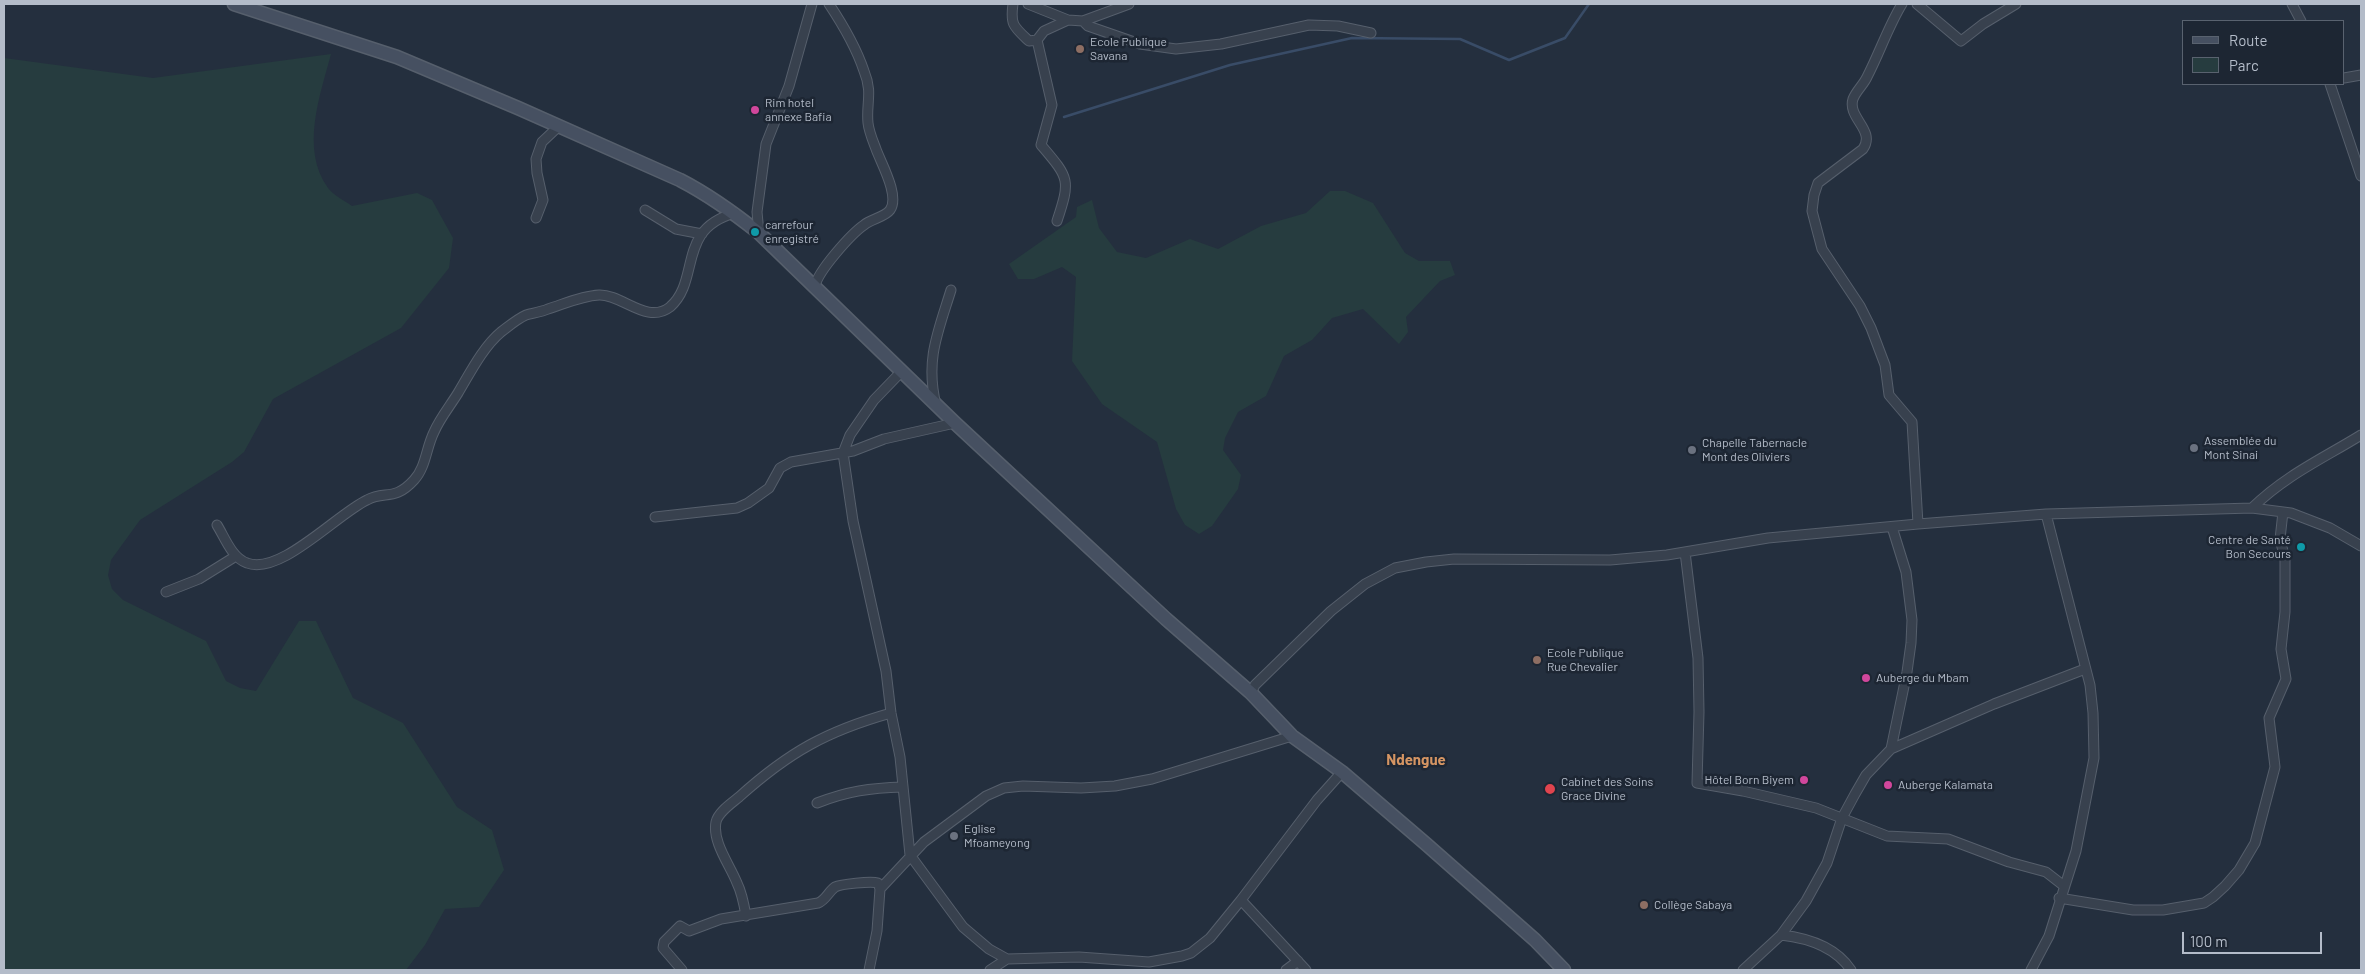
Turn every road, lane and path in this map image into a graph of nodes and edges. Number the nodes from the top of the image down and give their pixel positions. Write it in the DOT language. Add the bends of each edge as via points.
graph roads {
  1 [pos="234,4"];
  2 [pos="812,4"];
  3 [pos="829,4"];
  4 [pos="1013,4"];
  5 [pos="1028,4"];
  6 [pos="1129,4"];
  7 [pos="1902,4"];
  8 [pos="1917,4"];
  9 [pos="2016,4"];
  10 [pos="2292,4"];
  11 [pos="1068,20"];
  12 [pos="2300,20"];
  13 [pos="1083,21"];
  14 [pos="1371,33"];
  15 [pos="1037,40"];
  16 [pos="2361,76"];
  17 [pos="2345,78"];
  18 [pos="2330,85"];
  19 [pos="559,126"];
  20 [pos="2361,176"];
  21 [pos="645,210"];
  22 [pos="735,213"];
  23 [pos="536,218"];
  24 [pos="1057,221"];
  25 [pos="759,233"];
  26 [pos="702,234"];
  27 [pos="815,286"];
  28 [pos="951,290"];
  29 [pos="902,371"];
  30 [pos="936,405"];
  31 [pos="955,423"];
  32 [pos="2361,435"];
  33 [pos="843,453"];
  34 [pos="2252,508"];
  35 [pos="2283,512"];
  36 [pos="2046,514"];
  37 [pos="655,517"];
  38 [pos="1918,524"];
  39 [pos="217,525"];
  40 [pos="1892,527"];
  41 [pos="2361,546"];
  42 [pos="1685,552"];
  43 [pos="236,556"];
  44 [pos="166,592"];
  45 [pos="2085,669"];
  46 [pos="1251,693"];
  47 [pos="891,713"];
  48 [pos="1292,736"];
  49 [pos="1891,749"];
  50 [pos="1342,772"];
  51 [pos="903,787"];
  52 [pos="817,803"];
  53 [pos="1842,818"];
  54 [pos="910,855"];
  55 [pos="2064,886"];
  56 [pos="880,889"];
  57 [pos="2060,898"];
  58 [pos="1241,900"];
  59 [pos="746,916"];
  60 [pos="1781,935"];
  61 [pos="1006,959"];
  62 [pos="1298,961"];
  63 [pos="682,970"];
  64 [pos="868,970"];
  65 [pos="990,970"];
  66 [pos="1286,970"];
  67 [pos="1306,970"];
  68 [pos="1564,970"];
  69 [pos="1743,970"];
  70 [pos="1851,970"];
  71 [pos="2031,970"];
  1 -- 19 [label="main road" via="397,57"];
  2 -- 25 [label="street" via="791,79 766,144 757,212"];
  3 -- 27 [label="street" via="849,37 869,84 869,130 893,200 886,213 852,234 830,260"];
  4 -- 15 [label="street" via="1011,19 1015,28 1029,41"];
  5 -- 11 [label="street"];
  6 -- 13 [label="street"];
  7 -- 38 [label="street" via="1853,99 1854,111 1866,132 1867,143 1818,183 1812,211 1822,249 1871,328 1886,365 1889,395 1912,422"];
  8 -- 9 [label="street" via="1962,41"];
  10 -- 12 [label="street"];
  11 -- 13 [label="street"];
  11 -- 15 [label="street" via="1044,31"];
  13 -- 14 [label="street" via="1088,26 1140,44 1176,49 1221,44 1309,25 1338,26"];
  15 -- 24 [label="street" via="1052,105 1041,145 1062,170 1067,191"];
  16 -- 17 [label="street"];
  18 -- 20 [label="street"];
  19 -- 22 [label="main road" via="680,180"];
  19 -- 23 [label="street" via="542,142 536,159 543,200"];
  21 -- 26 [label="street" via="676,229"];
  22 -- 25 [label="main road"];
  22 -- 26 [label="street" via="715,220"];
  25 -- 27 [label="main road"];
  26 -- 43 [label="street" via="680,294 669,307 656,313 600,295 526,315 513,322 481,356 432,434 420,472 407,487 395,495 368,499 282,558 255,565"];
  27 -- 29 [label="main road"];
  28 -- 30 [label="street" via="931,358 931,385"];
  29 -- 30 [label="main road"];
  29 -- 33 [label="street" via="874,400 850,435"];
  30 -- 31 [label="main road"];
  31 -- 33 [label="street" via="884,439"];
  31 -- 46 [label="main road" via="1159,613"];
  32 -- 34 [label="street" via="2292,475"];
  33 -- 37 [label="street" via="784,465 769,488 737,508"];
  33 -- 47 [label="street" via="853,521 886,671"];
  34 -- 35 [label="street"];
  34 -- 36 [label="street"];
  35 -- 41 [label="street" via="2330,528"];
  35 -- 57 [label="street" via="2280,539 2285,559 2285,612 2281,649 2286,679 2269,718 2275,767 2255,843 2239,870 2204,903 2163,910 2133,910"];
  36 -- 38 [label="street"];
  36 -- 45 [label="street"];
  38 -- 40 [label="street"];
  39 -- 43 [label="street"];
  40 -- 42 [label="street" via="1768,538"];
  40 -- 49 [label="street" via="1906,572 1912,620 1907,672"];
  42 -- 46 [label="street" via="1610,560 1454,559 1395,568 1365,584 1331,611 1270,669"];
  42 -- 53 [label="street" via="1698,658 1697,783 1781,799"];
  43 -- 44 [label="street" via="199,579"];
  45 -- 49 [label="street"];
  45 -- 55 [label="street" via="2093,713 2094,758 2076,851"];
  46 -- 48 [label="main road"];
  47 -- 51 [label="street"];
  47 -- 59 [label="street" via="848,726 810,743 762,776 721,814 716,823 717,836 739,889"];
  48 -- 50 [label="main road"];
  48 -- 54 [label="street" via="1190,769 1115,786 1004,788 965,810"];
  49 -- 53 [label="street" via="1866,775"];
  50 -- 58 [label="street"];
  50 -- 68 [label="main road" via="1535,940"];
  51 -- 52 [label="street" via="849,791"];
  51 -- 54 [label="street"];
  53 -- 55 [label="street" via="1887,836 1948,838 2009,862 2046,872"];
  53 -- 60 [label="street" via="1816,885"];
  54 -- 56 [label="street"];
  54 -- 61 [label="street" via="963,927"];
  55 -- 57 [label="street"];
  56 -- 59 [label="street" via="878,883 872,882 838,886 818,903"];
  56 -- 64 [label="street" via="877,931"];
  57 -- 71 [label="street" via="2049,936"];
  58 -- 61 [label="street" via="1210,938 1182,956 1150,962 1079,957"];
  58 -- 62 [label="street"];
  59 -- 63 [label="street" via="712,921 689,931 680,926 674,931 663,948"];
  60 -- 69 [label="street"];
  60 -- 70 [label="street" via="1816,942 1845,961"];
  61 -- 65 [label="street"];
  62 -- 66 [label="street"];
  62 -- 67 [label="street"];
}
